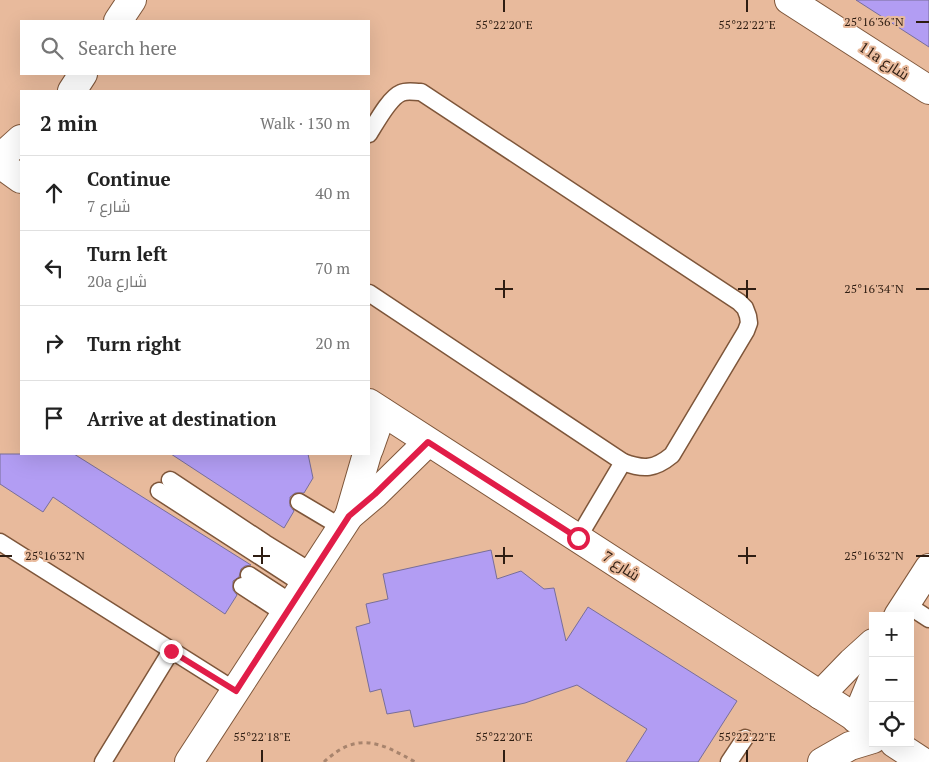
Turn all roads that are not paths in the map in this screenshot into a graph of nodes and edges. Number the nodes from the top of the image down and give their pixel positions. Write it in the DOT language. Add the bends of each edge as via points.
graph roads {
  1 [pos="132,0"];
  2 [pos="789,0"];
  3 [pos="119,20"];
  4 [pos="82,75"];
  5 [pos="73,90"];
  6 [pos="929,90"];
  7 [pos="370,132"];
  8 [pos="20,140"];
  9 [pos="0,158"];
  10 [pos="0,164"];
  11 [pos="20,178"];
  12 [pos="370,294"];
  13 [pos="375,408"];
  14 [pos="370,442"];
  15 [pos="428,442"];
  16 [pos="367,455"];
  17 [pos="623,462"];
  18 [pos="164,485"];
  19 [pos="299,502"];
  20 [pos="345,522"];
  21 [pos="578,538"];
  22 [pos="0,542"];
  23 [pos="929,568"];
  24 [pos="246,580"];
  25 [pos="298,594"];
  26 [pos="905,612"];
  27 [pos="914,618"];
  28 [pos="927,624"];
  29 [pos="869,647"];
  30 [pos="171,651"];
  31 [pos="236,691"];
  32 [pos="820,695"];
  33 [pos="870,702"];
  34 [pos="867,729"];
  35 [pos="745,738"];
  36 [pos="900,747"];
  37 [pos="103,762"];
  38 [pos="189,762"];
  39 [pos="729,762"];
  40 [pos="822,762"];
  41 [pos="923,762"];
  1 -- 3 [label="street"];
  2 -- 6 [label="street, 11a شارع"];
  4 -- 5 [label="street"];
  7 -- 17 [label="lane" via="400,93 421,92 745,308 749,323 746,331 672,455 649,468"];
  8 -- 9 [label="street"];
  10 -- 11 [label="street"];
  12 -- 17 [label="lane"];
  13 -- 14 [label="street"];
  13 -- 15 [label="street, شارع 7"];
  15 -- 20 [label="street"];
  15 -- 21 [label="street, شارع 7"];
  16 -- 20 [label="street"];
  17 -- 21 [label="lane"];
  18 -- 25 [label="lane" via="265,543"];
  19 -- 20 [label="lane"];
  20 -- 25 [label="street"];
  21 -- 32 [label="street, شارع 7"];
  22 -- 30 [label="lane"];
  23 -- 26 [label="street"];
  24 -- 25 [label="lane"];
  25 -- 31 [label="street"];
  27 -- 28 [label="lane"];
  29 -- 32 [label="street"];
  30 -- 31 [label="lane"];
  30 -- 37 [label="lane"];
  31 -- 38 [label="street"];
  32 -- 34 [label="street, شارع 7"];
  33 -- 34 [label="street"];
  34 -- 40 [label="street" via="850,746"];
  35 -- 39 [label="lane"];
  36 -- 41 [label="street"];
}
